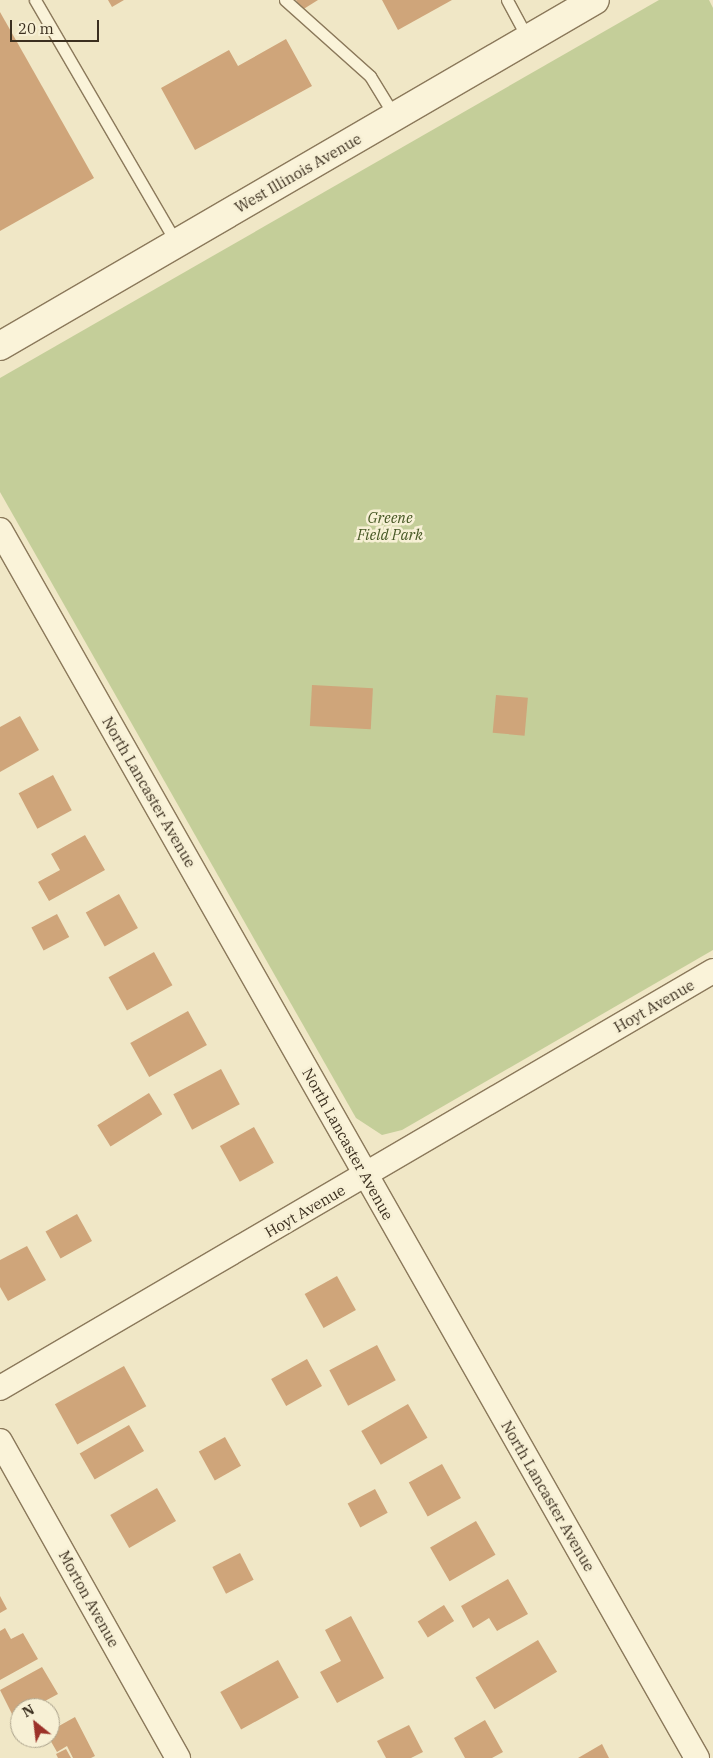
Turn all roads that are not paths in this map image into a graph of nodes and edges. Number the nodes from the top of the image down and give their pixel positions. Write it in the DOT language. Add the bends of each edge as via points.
graph roads {
  1 [pos="35,0"];
  2 [pos="285,0"];
  3 [pos="507,0"];
  4 [pos="595,0"];
  5 [pos="528,39"];
  6 [pos="395,117"];
  7 [pos="177,244"];
  8 [pos="0,346"];
  9 [pos="0,530"];
  10 [pos="713,971"];
  11 [pos="365,1176"];
  12 [pos="0,1388"];
  13 [pos="0,1441"];
  14 [pos="178,1758"];
  15 [pos="697,1758"];
  1 -- 7 [label="lane"];
  2 -- 6 [label="lane" via="370,76"];
  3 -- 5 [label="lane"];
  4 -- 5 [label="main road, West Illinois Avenue"];
  5 -- 6 [label="main road, West Illinois Avenue"];
  6 -- 7 [label="main road, West Illinois Avenue"];
  7 -- 8 [label="main road, West Illinois Avenue"];
  9 -- 11 [label="street, North Lancaster Avenue"];
  10 -- 11 [label="street, Hoyt Avenue"];
  11 -- 12 [label="street, Hoyt Avenue"];
  11 -- 15 [label="street, North Lancaster Avenue"];
  13 -- 14 [label="street, Morton Avenue"];
}
